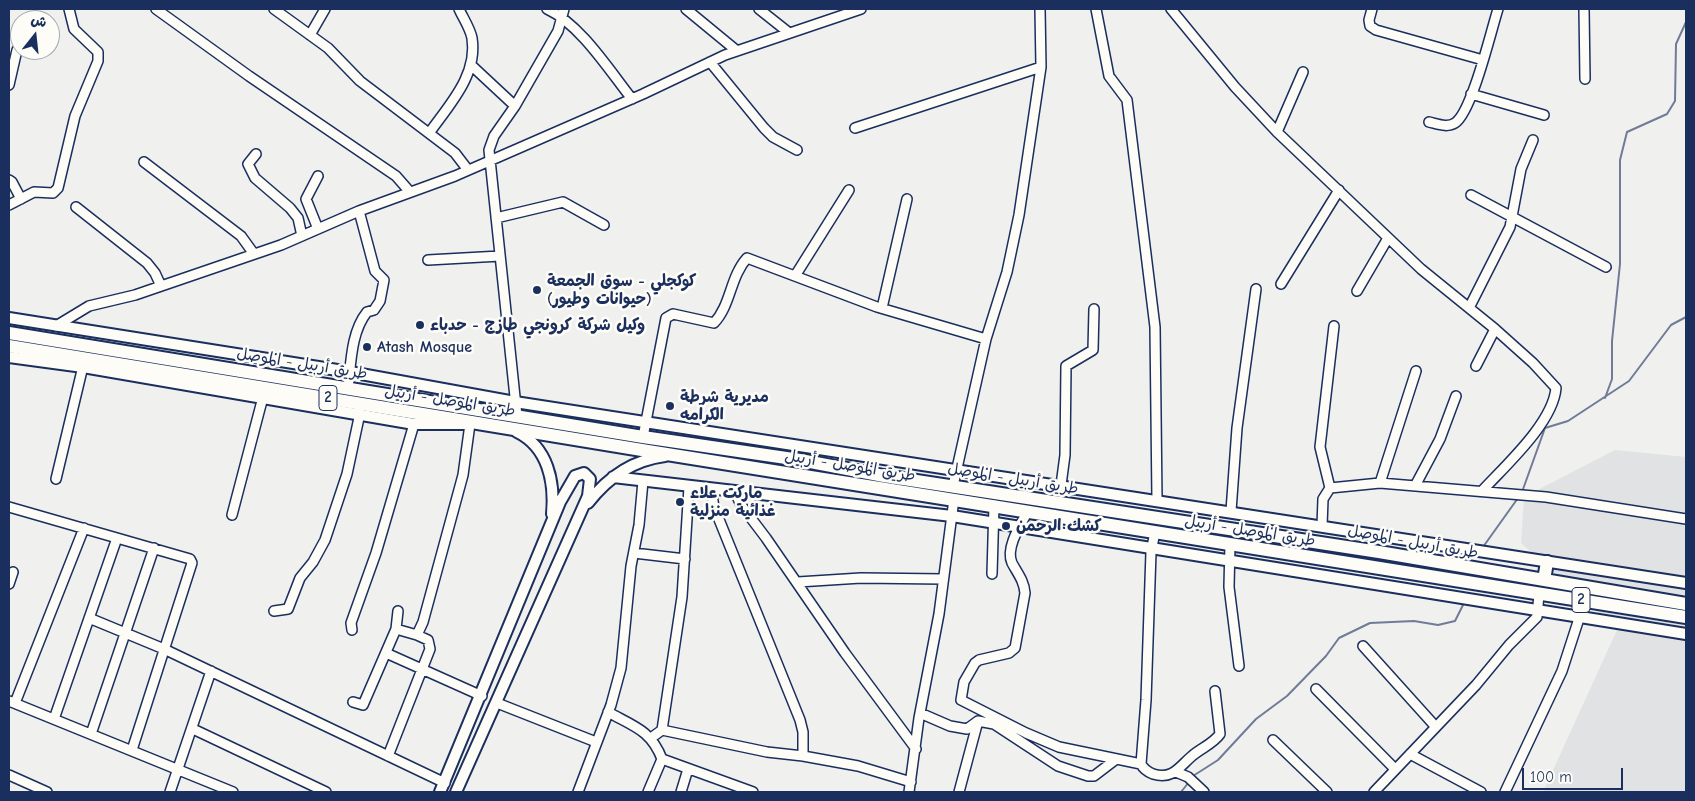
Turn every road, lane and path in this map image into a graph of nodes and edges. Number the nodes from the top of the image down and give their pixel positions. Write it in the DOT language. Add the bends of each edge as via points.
graph roads {
  1 [pos="69,9"];
  2 [pos="156,9"];
  3 [pos="274,9"];
  4 [pos="325,9"];
  5 [pos="459,9"];
  6 [pos="547,9"];
  7 [pos="686,9"];
  8 [pos="759,9"];
  9 [pos="861,9"];
  10 [pos="1040,9"];
  11 [pos="1096,9"];
  12 [pos="1171,9"];
  13 [pos="1372,9"];
  14 [pos="1498,9"];
  15 [pos="1584,9"];
  16 [pos="563,12"];
  17 [pos="788,32"];
  18 [pos="310,35"];
  19 [pos="737,50"];
  20 [pos="15,60"];
  21 [pos="1483,60"];
  22 [pos="710,62"];
  23 [pos="471,65"];
  24 [pos="1041,67"];
  25 [pos="1303,72"];
  26 [pos="1585,79"];
  27 [pos="9,85"];
  28 [pos="1471,94"];
  29 [pos="632,99"];
  30 [pos="515,106"];
  31 [pos="1544,115"];
  32 [pos="1429,122"];
  33 [pos="855,128"];
  34 [pos="430,132"];
  35 [pos="1277,132"];
  36 [pos="1533,140"];
  37 [pos="797,150"];
  38 [pos="256,154"];
  39 [pos="489,161"];
  40 [pos="144,162"];
  41 [pos="468,170"];
  42 [pos="318,176"];
  43 [pos="9,180"];
  44 [pos="849,190"];
  45 [pos="1339,190"];
  46 [pos="410,192"];
  47 [pos="1471,195"];
  48 [pos="21,199"];
  49 [pos="908,199"];
  50 [pos="9,205"];
  51 [pos="76,207"];
  52 [pos="359,211"];
  53 [pos="1513,217"];
  54 [pos="496,218"];
  55 [pos="604,225"];
  56 [pos="318,229"];
  57 [pos="302,236"];
  58 [pos="1388,238"];
  59 [pos="254,254"];
  60 [pos="500,256"];
  61 [pos="428,260"];
  62 [pos="1606,267"];
  63 [pos="795,276"];
  64 [pos="1281,284"];
  65 [pos="161,286"];
  66 [pos="1256,289"];
  67 [pos="1357,290"];
  68 [pos="882,308"];
  69 [pos="1469,308"];
  70 [pos="1094,309"];
  71 [pos="9,318"];
  72 [pos="56,326"];
  73 [pos="1334,326"];
  74 [pos="1495,329"];
  75 [pos="9,333"];
  76 [pos="986,339"];
  77 [pos="9,346"];
  78 [pos="143,355"];
  79 [pos="9,356"];
  80 [pos="84,362"];
  81 [pos="1476,366"];
  82 [pos="143,369"];
  83 [pos="1416,371"];
  84 [pos="350,372"];
  85 [pos="348,388"];
  86 [pos="1456,396"];
  87 [pos="263,398"];
  88 [pos="515,402"];
  89 [pos="360,413"];
  90 [pos="517,416"];
  91 [pos="644,421"];
  92 [pos="483,423"];
  93 [pos="414,424"];
  94 [pos="470,424"];
  95 [pos="500,425"];
  96 [pos="642,437"];
  97 [pos="685,456"];
  98 [pos="956,470"];
  99 [pos="613,477"];
  100 [pos="56,479"];
  101 [pos="643,481"];
  102 [pos="1380,483"];
  103 [pos="1061,485"];
  104 [pos="1415,486"];
  105 [pos="690,487"];
  106 [pos="1330,488"];
  107 [pos="711,489"];
  108 [pos="735,492"];
  109 [pos="1482,492"];
  110 [pos="954,493"];
  111 [pos="1157,500"];
  112 [pos="994,505"];
  113 [pos="9,507"];
  114 [pos="1028,511"];
  115 [pos="1231,511"];
  116 [pos="232,515"];
  117 [pos="579,516"];
  118 [pos="952,516"];
  119 [pos="1686,519"];
  120 [pos="994,523"];
  121 [pos="550,526"];
  122 [pos="1322,526"];
  123 [pos="1019,527"];
  124 [pos="84,528"];
  125 [pos="1155,532"];
  126 [pos="117,538"];
  127 [pos="1230,544"];
  128 [pos="154,548"];
  129 [pos="1152,549"];
  130 [pos="634,553"];
  131 [pos="685,559"];
  132 [pos="1230,561"];
  133 [pos="1547,562"];
  134 [pos="13,572"];
  135 [pos="992,574"];
  136 [pos="943,579"];
  137 [pos="1544,580"];
  138 [pos="798,582"];
  139 [pos="1686,583"];
  140 [pos="9,584"];
  141 [pos="1539,594"];
  142 [pos="1585,600"];
  143 [pos="1686,604"];
  144 [pos="1538,610"];
  145 [pos="274,611"];
  146 [pos="398,611"];
  147 [pos="1578,616"];
  148 [pos="1686,617"];
  149 [pos="89,618"];
  150 [pos="396,629"];
  151 [pos="352,630"];
  152 [pos="126,632"];
  153 [pos="1686,634"];
  154 [pos="417,635"];
  155 [pos="1363,646"];
  156 [pos="164,649"];
  157 [pos="386,653"];
  158 [pos="1239,666"];
  159 [pos="423,669"];
  160 [pos="211,671"];
  161 [pos="1316,689"];
  162 [pos="1216,691"];
  163 [pos="482,696"];
  164 [pos="12,702"];
  165 [pos="353,702"];
  166 [pos="497,703"];
  167 [pos="608,712"];
  168 [pos="920,713"];
  169 [pos="54,719"];
  170 [pos="978,721"];
  171 [pos="1435,726"];
  172 [pos="193,729"];
  173 [pos="662,730"];
  174 [pos="91,734"];
  175 [pos="651,738"];
  176 [pos="1273,740"];
  177 [pos="596,742"];
  178 [pos="916,749"];
  179 [pos="132,750"];
  180 [pos="1410,754"];
  181 [pos="388,756"];
  182 [pos="803,756"];
  183 [pos="662,758"];
  184 [pos="1115,760"];
  185 [pos="1142,764"];
  186 [pos="178,768"];
  187 [pos="688,769"];
  188 [pos="1395,770"];
  189 [pos="1176,772"];
  190 [pos="9,775"];
  191 [pos="911,782"];
  192 [pos="443,787"];
  193 [pos="214,788"];
  194 [pos="47,792"];
  195 [pos="170,792"];
  196 [pos="234,792"];
  197 [pos="326,792"];
  198 [pos="456,792"];
  199 [pos="578,792"];
  200 [pos="648,792"];
  201 [pos="682,792"];
  202 [pos="753,792"];
  203 [pos="909,792"];
  204 [pos="959,792"];
  205 [pos="1204,792"];
  206 [pos="1326,792"];
  207 [pos="1374,792"];
  208 [pos="1481,792"];
  209 [pos="1505,792"];
  1 -- 48 [label="street" via="74,30 98,52 98,61 75,116 58,188 54,193 34,192"];
  2 -- 46 [label="street" via="396,176"];
  3 -- 18 [label="street"];
  4 -- 18 [label="street"];
  5 -- 23 [label="street" via="472,37"];
  6 -- 16 [label="street"];
  7 -- 19 [label="street"];
  8 -- 17 [label="street"];
  9 -- 17 [label="street"];
  10 -- 24 [label="street"];
  11 -- 111 [label="street" via="1109,76 1127,100 1154,327"];
  12 -- 35 [label="street"];
  13 -- 21 [label="street" via="1370,26 1376,30"];
  14 -- 21 [label="street"];
  15 -- 26 [label="street"];
  16 -- 29 [label="street"];
  16 -- 30 [label="street" via="558,31"];
  17 -- 19 [label="street"];
  18 -- 34 [label="street" via="328,48 360,81"];
  19 -- 22 [label="street"];
  20 -- 27 [label="street"];
  21 -- 28 [label="street"];
  22 -- 29 [label="street"];
  22 -- 37 [label="street" via="764,128"];
  23 -- 30 [label="street"];
  23 -- 34 [label="street" via="464,85"];
  24 -- 33 [label="street"];
  24 -- 76 [label="street" via="1019,215 1007,272"];
  25 -- 35 [label="street"];
  28 -- 31 [label="street"];
  28 -- 32 [label="street" via="1456,123 1448,126"];
  29 -- 39 [label="street"];
  30 -- 39 [label="street" via="494,136"];
  34 -- 41 [label="street" via="455,153"];
  35 -- 45 [label="street"];
  36 -- 53 [label="street" via="1522,169"];
  38 -- 57 [label="street" via="248,164 255,178 290,208 298,218"];
  39 -- 41 [label="street"];
  39 -- 54 [label="street"];
  40 -- 59 [label="street" via="241,236"];
  41 -- 46 [label="street"];
  42 -- 56 [label="street" via="306,199"];
  43 -- 48 [label="street"];
  44 -- 63 [label="street"];
  45 -- 58 [label="street"];
  45 -- 64 [label="street"];
  46 -- 52 [label="street"];
  47 -- 53 [label="street"];
  48 -- 50 [label="street"];
  49 -- 68 [label="street"];
  51 -- 65 [label="street" via="147,263"];
  52 -- 56 [label="street"];
  52 -- 84 [label="street" via="375,271 384,280 380,301 362,318"];
  53 -- 62 [label="street"];
  53 -- 69 [label="street"];
  54 -- 55 [label="street" via="563,202"];
  54 -- 60 [label="street"];
  56 -- 57 [label="street"];
  57 -- 59 [label="street"];
  58 -- 67 [label="street"];
  58 -- 69 [label="street"];
  59 -- 65 [label="street"];
  60 -- 61 [label="street"];
  60 -- 88 [label="street"];
  63 -- 68 [label="street"];
  63 -- 91 [label="street" via="747,258 738,268 721,316 714,323 673,314 666,318"];
  65 -- 72 [label="street" via="89,306"];
  66 -- 115 [label="street"];
  68 -- 76 [label="street"];
  69 -- 74 [label="street"];
  70 -- 103 [label="street" via="1093,350 1066,366 1065,455"];
  71 -- 72 [label="main road"];
  72 -- 84 [label="main road"];
  73 -- 106 [label="street" via="1320,447"];
  74 -- 81 [label="street"];
  74 -- 109 [label="street" via="1556,388 1555,398 1545,418"];
  75 -- 78 [label="highway, طريق أربيل - الموصل / 2"];
  76 -- 98 [label="street"];
  77 -- 80 [label="highway, طريق الموصل - أربيل / 2"];
  78 -- 82 [label="highway"];
  78 -- 85 [label="highway, طريق أربيل - الموصل / 2"];
  79 -- 80 [label="main road"];
  80 -- 82 [label="highway, طريق الموصل - أربيل / 2"];
  80 -- 87 [label="main road"];
  80 -- 100 [label="street"];
  82 -- 92 [label="highway, طريق الموصل - أربيل / 2"];
  83 -- 102 [label="street"];
  84 -- 85 [label="street"];
  84 -- 88 [label="main road"];
  85 -- 90 [label="highway, طريق أربيل - الموصل / 2"];
  86 -- 104 [label="street" via="1440,440"];
  87 -- 89 [label="main road"];
  87 -- 116 [label="street"];
  88 -- 90 [label="street"];
  88 -- 91 [label="main road"];
  89 -- 93 [label="main road"];
  89 -- 145 [label="street" via="346,474 325,540 300,578 288,609"];
  90 -- 96 [label="highway, طريق أربيل - الموصل / 2"];
  91 -- 96 [label="street"];
  91 -- 98 [label="main road"];
  92 -- 94 [label="main road"];
  92 -- 95 [label="highway, طريق الموصل - أربيل / 2"];
  93 -- 94 [label="main road"];
  93 -- 151 [label="street" via="351,623"];
  94 -- 154 [label="street" via="464,475"];
  95 -- 97 [label="highway, طريق الموصل - أربيل / 2"];
  95 -- 121 [label="main road" via="526,436 544,457 552,494"];
  96 -- 110 [label="highway, طريق أربيل - الموصل / 2" via="800,460"];
  97 -- 99 [label="main road" via="647,460"];
  97 -- 110 [label="highway, طريق الموصل - أربيل / 2"];
  98 -- 103 [label="main road"];
  98 -- 110 [label="street"];
  99 -- 101 [label="main road"];
  99 -- 117 [label="main road" via="592,497"];
  101 -- 105 [label="main road"];
  101 -- 130 [label="street"];
  102 -- 104 [label="street"];
  102 -- 106 [label="street"];
  103 -- 111 [label="main road"];
  104 -- 109 [label="street"];
  105 -- 107 [label="main road"];
  105 -- 131 [label="street"];
  106 -- 122 [label="street" via="1323,498"];
  107 -- 108 [label="main road"];
  107 -- 182 [label="street" via="714,507 800,720"];
  108 -- 118 [label="main road"];
  108 -- 138 [label="street" via="740,505"];
  109 -- 119 [label="street" via="1546,497"];
  110 -- 112 [label="highway, طريق الموصل - أربيل / 2"];
  110 -- 118 [label="street"];
  110 -- 137 [label="highway, طريق أربيل - الموصل / 2" via="1379,552"];
  111 -- 115 [label="main road"];
  112 -- 114 [label="highway, طريق الموصل - أربيل / 2"];
  112 -- 120 [label="street"];
  113 -- 124 [label="street"];
  114 -- 123 [label="street"];
  114 -- 125 [label="highway, طريق الموصل - أربيل / 2"];
  115 -- 122 [label="main road"];
  117 -- 121 [label="main road" via="591,484 584,473 578,473 572,480"];
  117 -- 166 [label="main road"];
  118 -- 120 [label="main road"];
  118 -- 136 [label="street"];
  120 -- 123 [label="main road"];
  120 -- 135 [label="street"];
  121 -- 163 [label="main road"];
  122 -- 133 [label="main road"];
  123 -- 129 [label="main road"];
  123 -- 184 [label="street" via="1011,558 1025,593 1015,648 1009,654 975,663 964,682 961,700 1059,747"];
  124 -- 126 [label="street"];
  124 -- 164 [label="street"];
  125 -- 127 [label="highway, طريق الموصل - أربيل / 2"];
  125 -- 129 [label="street"];
  126 -- 128 [label="street"];
  126 -- 149 [label="street"];
  127 -- 132 [label="street"];
  127 -- 141 [label="highway, طريق الموصل - أربيل / 2"];
  128 -- 152 [label="street"];
  128 -- 156 [label="street" via="190,559 192,563"];
  129 -- 132 [label="main road"];
  129 -- 185 [label="street"];
  130 -- 131 [label="street"];
  130 -- 167 [label="street" via="621,668"];
  131 -- 173 [label="street" via="674,663"];
  132 -- 144 [label="main road"];
  132 -- 158 [label="street"];
  133 -- 137 [label="highway"];
  133 -- 139 [label="main road"];
  134 -- 140 [label="street"];
  136 -- 138 [label="street" via="861,578"];
  136 -- 168 [label="street"];
  137 -- 143 [label="highway, طريق أربيل - الموصل / 2"];
  138 -- 178 [label="street" via="845,653"];
  141 -- 142 [label="highway, طريق الموصل - أربيل / 2"];
  141 -- 144 [label="street"];
  142 -- 147 [label="street"];
  142 -- 148 [label="highway, طريق الموصل - أربيل / 2"];
  144 -- 147 [label="main road"];
  144 -- 171 [label="street" via="1537,617"];
  146 -- 150 [label="street"];
  147 -- 153 [label="main road"];
  147 -- 209 [label="street" via="1562,671"];
  149 -- 152 [label="street"];
  149 -- 169 [label="street"];
  150 -- 154 [label="street"];
  150 -- 157 [label="street"];
  152 -- 156 [label="street"];
  152 -- 174 [label="street"];
  154 -- 159 [label="street" via="428,640 430,649"];
  155 -- 171 [label="street"];
  156 -- 160 [label="street"];
  156 -- 179 [label="street"];
  157 -- 159 [label="street"];
  157 -- 165 [label="street" via="363,705"];
  159 -- 163 [label="street"];
  159 -- 181 [label="street"];
  160 -- 172 [label="street"];
  160 -- 181 [label="street"];
  161 -- 188 [label="street"];
  162 -- 189 [label="street" via="1220,734"];
  163 -- 192 [label="main road"];
  164 -- 169 [label="street"];
  166 -- 177 [label="street"];
  166 -- 198 [label="main road"];
  167 -- 175 [label="street" via="642,729"];
  167 -- 177 [label="street"];
  168 -- 170 [label="street" via="966,729"];
  168 -- 178 [label="street"];
  169 -- 174 [label="street"];
  170 -- 184 [label="street" via="994,724 1058,766 1088,776 1094,776"];
  170 -- 204 [label="street"];
  171 -- 180 [label="street"];
  172 -- 186 [label="street"];
  172 -- 197 [label="street"];
  173 -- 175 [label="street"];
  173 -- 182 [label="street" via="767,752"];
  174 -- 179 [label="street"];
  175 -- 183 [label="street"];
  176 -- 206 [label="street"];
  177 -- 199 [label="street"];
  178 -- 191 [label="street"];
  179 -- 186 [label="street"];
  180 -- 188 [label="street"];
  180 -- 208 [label="street"];
  181 -- 192 [label="street"];
  182 -- 191 [label="street" via="858,766"];
  183 -- 187 [label="street"];
  183 -- 200 [label="street"];
  184 -- 185 [label="street"];
  185 -- 189 [label="street" via="1150,773 1158,775"];
  186 -- 193 [label="street"];
  186 -- 195 [label="street"];
  187 -- 201 [label="street"];
  187 -- 202 [label="street"];
  188 -- 207 [label="street"];
  189 -- 205 [label="street" via="1188,777"];
  190 -- 194 [label="street"];
  191 -- 203 [label="street"];
  193 -- 196 [label="street"];
}
